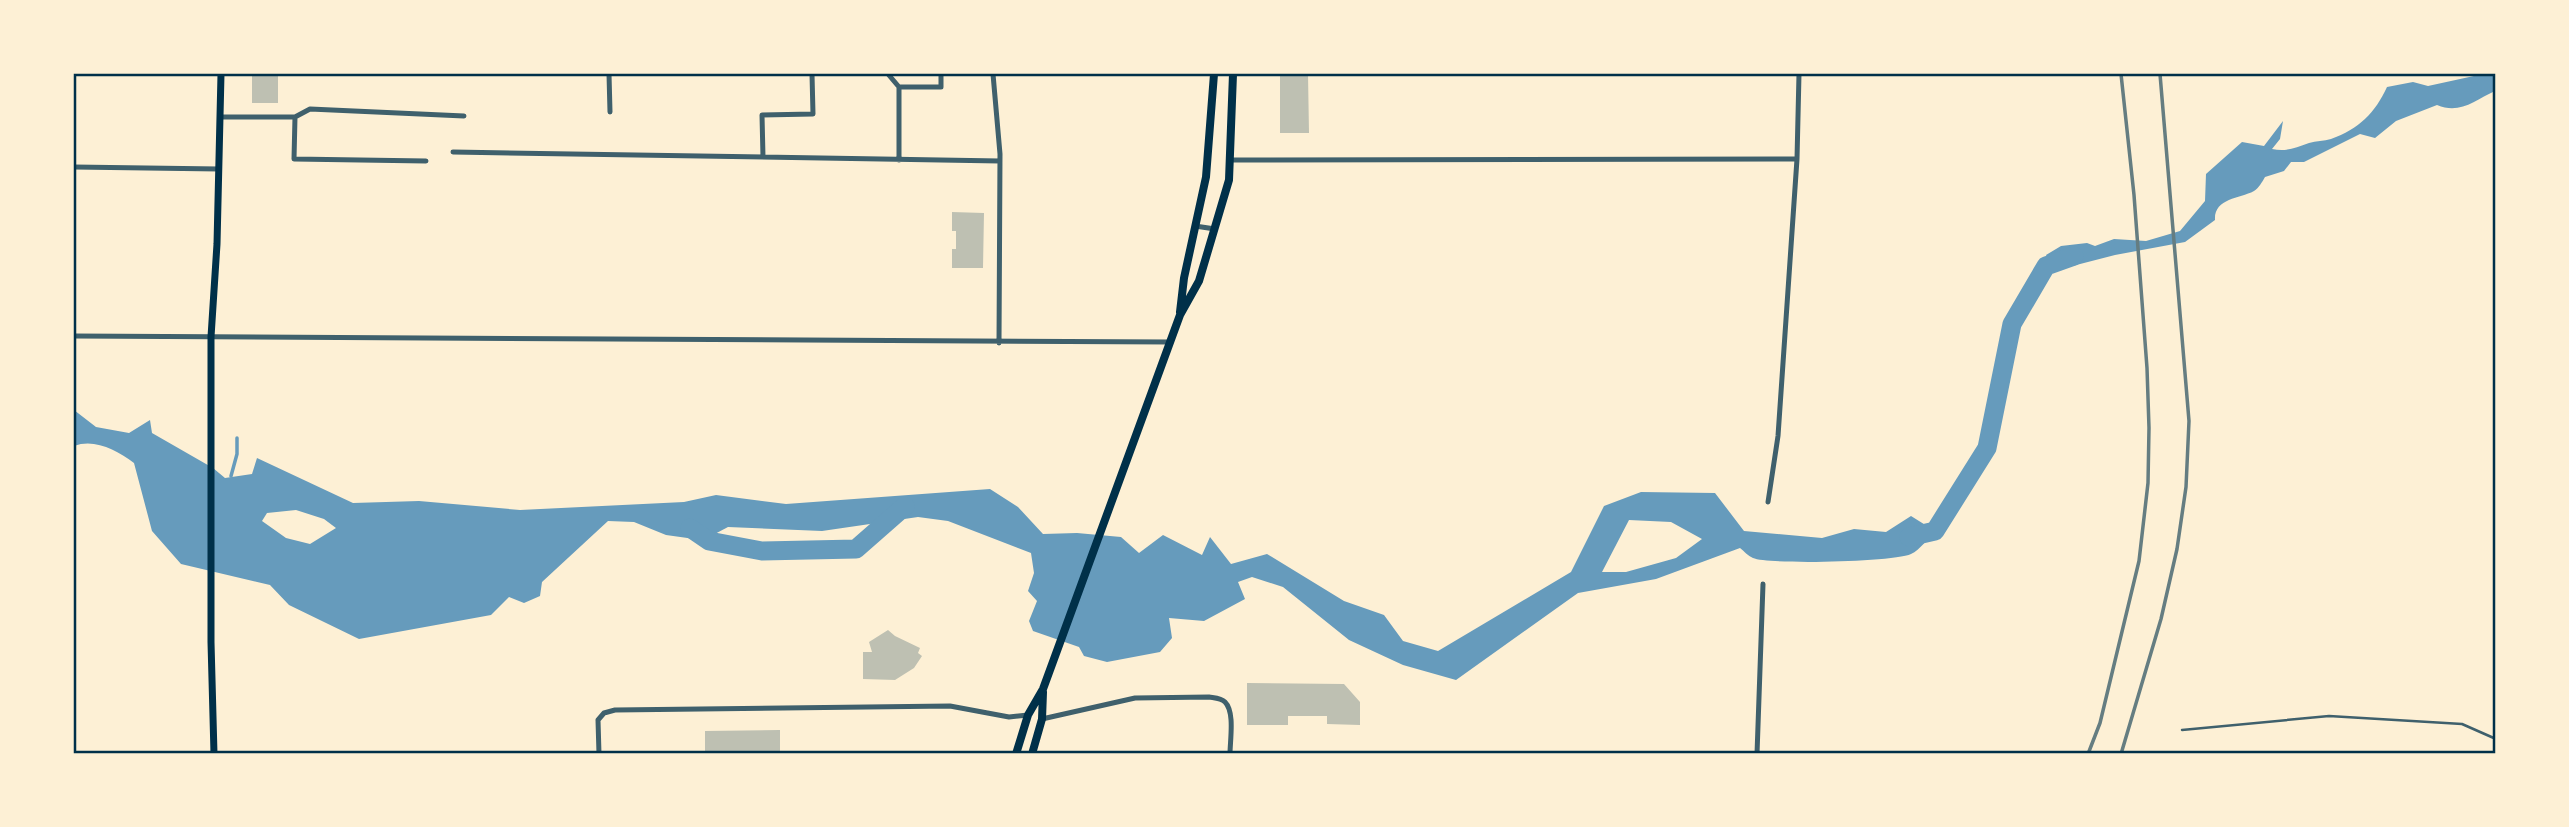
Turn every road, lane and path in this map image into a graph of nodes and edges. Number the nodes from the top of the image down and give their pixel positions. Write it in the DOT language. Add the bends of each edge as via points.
graph roads {
  1 [pos="221,74"];
  2 [pos="610,74"];
  3 [pos="812,74"];
  4 [pos="888,74"];
  5 [pos="941,74"];
  6 [pos="993,74"];
  7 [pos="1214,74"];
  8 [pos="1233,74"];
  9 [pos="1799,74"];
  10 [pos="899,87"];
  11 [pos="610,112"];
  12 [pos="464,116"];
  13 [pos="220,117"];
  14 [pos="295,117"];
  15 [pos="453,152"];
  16 [pos="763,157"];
  17 [pos="1797,159"];
  18 [pos="899,160"];
  19 [pos="1230,160"];
  20 [pos="426,161"];
  21 [pos="1000,161"];
  22 [pos="74,167"];
  23 [pos="219,169"];
  24 [pos="1195,226"];
  25 [pos="1215,229"];
  26 [pos="1180,315"];
  27 [pos="74,336"];
  28 [pos="211,337"];
  29 [pos="1170,342"];
  30 [pos="999,343"];
  31 [pos="1768,502"];
  32 [pos="1763,584"];
  33 [pos="1043,690"];
  34 [pos="1028,715"];
  35 [pos="1042,719"];
  36 [pos="2182,730"];
  37 [pos="2496,739"];
  38 [pos="214,754"];
  39 [pos="599,754"];
  40 [pos="1016,754"];
  41 [pos="1032,754"];
  42 [pos="1230,754"];
  43 [pos="1757,754"];
  1 -- 13 [label="main road"];
  2 -- 11 [label="street"];
  3 -- 16 [label="street" via="813,114 762,115"];
  4 -- 10 [label="street"];
  5 -- 10 [label="street" via="941,87"];
  6 -- 21 [label="street"];
  7 -- 24 [label="main road" via="1206,177"];
  8 -- 19 [label="main road"];
  9 -- 17 [label="street"];
  10 -- 18 [label="street"];
  12 -- 14 [label="street" via="310,109"];
  13 -- 14 [label="street"];
  13 -- 23 [label="main road"];
  14 -- 20 [label="street" via="294,159"];
  15 -- 16 [label="street"];
  16 -- 18 [label="street"];
  17 -- 19 [label="street"];
  17 -- 31 [label="street" via="1777,449"];
  18 -- 21 [label="street"];
  19 -- 25 [label="main road"];
  21 -- 30 [label="street"];
  22 -- 23 [label="street"];
  23 -- 28 [label="main road"];
  24 -- 25 [label="street"];
  24 -- 26 [label="main road"];
  25 -- 26 [label="main road" via="1199,281"];
  26 -- 29 [label="main road"];
  27 -- 28 [label="street"];
  28 -- 30 [label="street"];
  28 -- 38 [label="main road"];
  29 -- 30 [label="street"];
  29 -- 33 [label="main road"];
  32 -- 43 [label="street"];
  33 -- 34 [label="main road"];
  33 -- 35 [label="main road"];
  34 -- 39 [label="street" via="1009,717 950,706 615,710 598,720"];
  34 -- 40 [label="main road"];
  35 -- 41 [label="main road"];
  35 -- 42 [label="street" via="1135,698 1221,699 1230,713"];
  36 -- 37 [label="lane" via="2329,716 2462,724"];
}
